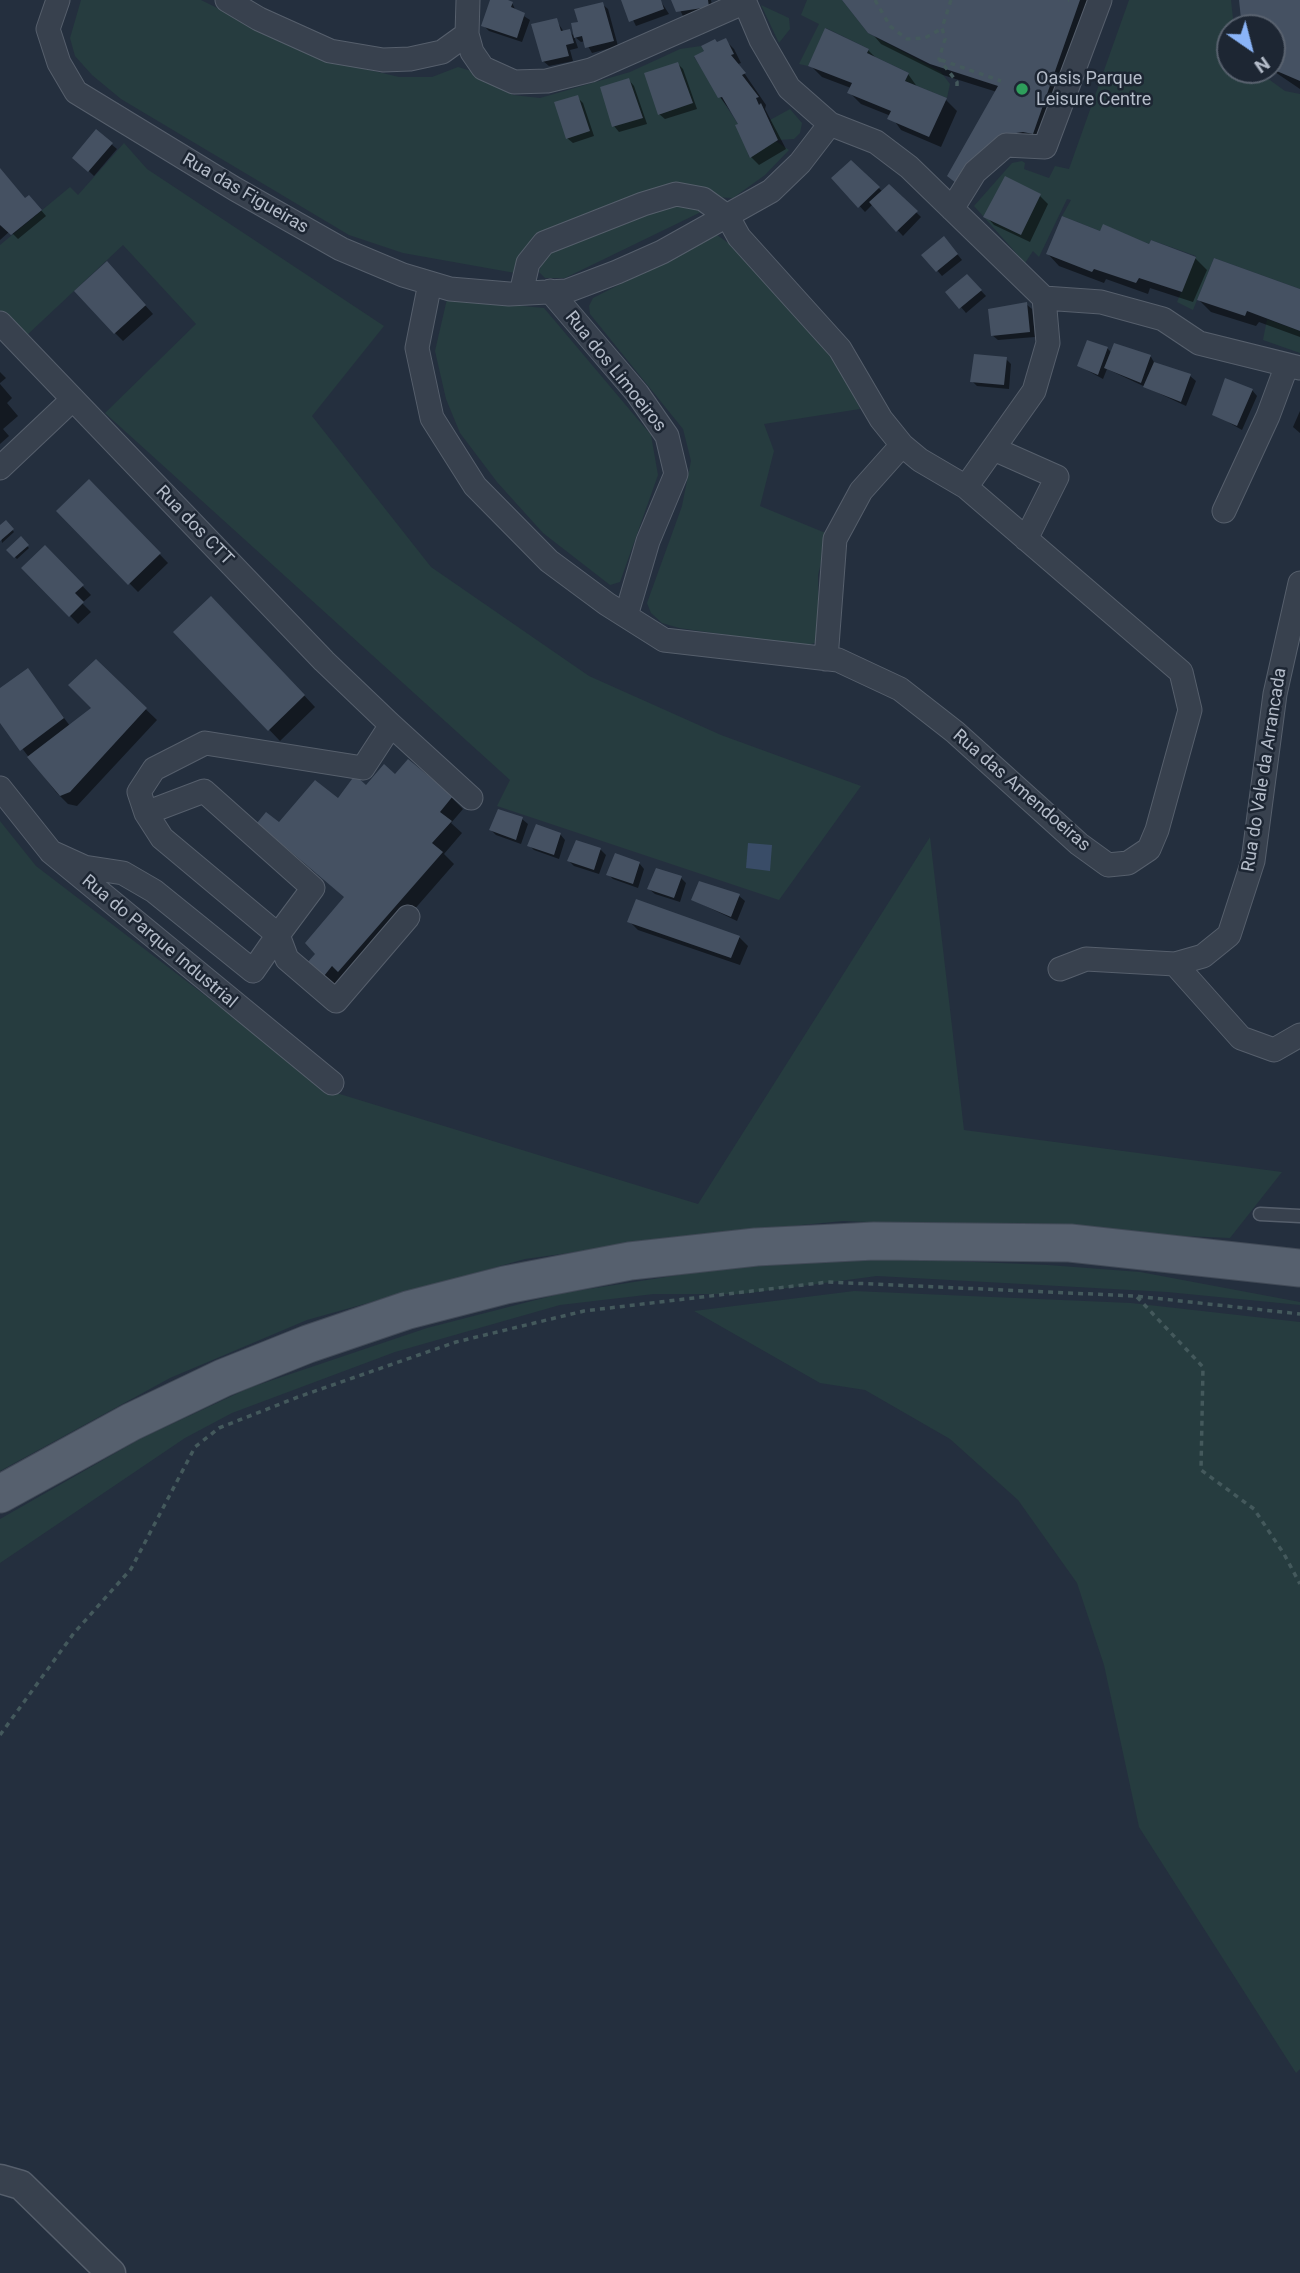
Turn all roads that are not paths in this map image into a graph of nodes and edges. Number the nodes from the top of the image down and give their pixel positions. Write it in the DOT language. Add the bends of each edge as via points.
graph roads {
  1 [pos="39,0"];
  2 [pos="58,0"];
  3 [pos="227,0"];
  4 [pos="468,0"];
  5 [pos="1100,0"];
  6 [pos="744,1"];
  7 [pos="48,29"];
  8 [pos="467,34"];
  9 [pos="830,124"];
  10 [pos="952,209"];
  11 [pos="728,217"];
  12 [pos="430,283"];
  13 [pos="550,291"];
  14 [pos="521,293"];
  15 [pos="1044,298"];
  16 [pos="0,323"];
  17 [pos="1294,367"];
  18 [pos="73,399"];
  19 [pos="902,445"];
  20 [pos="994,449"];
  21 [pos="0,468"];
  22 [pos="965,487"];
  23 [pos="1224,511"];
  24 [pos="1026,539"];
  25 [pos="1300,583"];
  26 [pos="626,616"];
  27 [pos="826,659"];
  28 [pos="391,725"];
  29 [pos="0,788"];
  30 [pos="471,798"];
  31 [pos="146,813"];
  32 [pos="51,852"];
  33 [pos="408,917"];
  34 [pos="278,935"];
  35 [pos="1175,964"];
  36 [pos="1060,970"];
  37 [pos="1300,1035"];
  38 [pos="332,1083"];
  39 [pos="1260,1214"];
  40 [pos="1300,1216"];
  41 [pos="1069,1247"];
  42 [pos="1300,1257"];
  43 [pos="1300,1268"];
  44 [pos="1300,1279"];
  45 [pos="1300,1290"];
  46 [pos="0,1494"];
  47 [pos="0,2179"];
  48 [pos="111,2273"];
  1 -- 7 [label="street, Rua das Figueiras"];
  2 -- 7 [label="street"];
  3 -- 8 [label="street" via="330,51 383,60 442,52"];
  4 -- 8 [label="street"];
  5 -- 10 [label="street" via="1045,147 1006,145 975,172"];
  6 -- 8 [label="street" via="591,71 547,81 514,82 483,68"];
  6 -- 9 [label="street" via="789,88"];
  7 -- 12 [label="street, Rua das Figueiras" via="59,63 76,92 341,249"];
  9 -- 10 [label="street" via="877,142"];
  9 -- 11 [label="street, Rua das Figueiras" via="771,191"];
  10 -- 15 [label="street"];
  11 -- 13 [label="street, Rua das Figueiras" via="617,272 567,290"];
  11 -- 14 [label="street" via="703,198 676,194 643,204 544,243 528,263"];
  11 -- 19 [label="street, Rua das Amendoeiras" via="747,246 840,349 881,419"];
  12 -- 14 [label="street, Rua das Figueiras" via="450,289"];
  12 -- 26 [label="street, Rua das Amendoeiras" via="417,348 432,418 475,486 550,561"];
  13 -- 14 [label="street, Rua das Figueiras"];
  13 -- 26 [label="street, Rua dos Limoeiros" via="637,393 667,436 676,474 648,541"];
  15 -- 17 [label="street" via="1101,302 1150,315 1199,343"];
  15 -- 20 [label="street" via="1048,342 1034,391"];
  16 -- 18 [label="street, Rua dos CTT"];
  17 -- 23 [label="street"];
  18 -- 21 [label="street"];
  18 -- 28 [label="street, Rua dos CTT"];
  19 -- 22 [label="street, Rua das Amendoeiras"];
  19 -- 27 [label="street" via="861,491 835,539"];
  20 -- 22 [label="street"];
  20 -- 24 [label="street" via="1058,477"];
  22 -- 24 [label="street, Rua das Amendoeiras"];
  24 -- 27 [label="street, Rua das Amendoeiras" via="1181,672 1190,710 1187,724 1149,849 1128,863 1108,865 1079,844 900,689 838,660"];
  25 -- 35 [label="street, Rua do Vale da Arrancada" via="1275,694 1253,861 1233,923 1228,935 1203,956"];
  26 -- 27 [label="street, Rua das Amendoeiras" via="664,640"];
  28 -- 30 [label="street, Rua dos CTT"];
  28 -- 31 [label="street" via="363,768 205,743 154,769 139,792"];
  29 -- 32 [label="street, Rua do Parque Industrial"];
  31 -- 34 [label="street" via="162,838"];
  31 -- 34 [label="street" via="204,791 313,888"];
  32 -- 34 [label="street" via="84,867 123,873 154,891 253,971"];
  32 -- 38 [label="street, Rua do Parque Industrial"];
  33 -- 34 [label="street" via="336,1001 287,959"];
  35 -- 36 [label="street, Rua do Vale da Arrancada" via="1086,960"];
  35 -- 37 [label="street" via="1241,1038 1274,1050"];
  39 -- 40 [label="lane"];
  41 -- 42 [label="main road"];
  41 -- 43 [label="main road"];
  41 -- 44 [label="main road"];
  41 -- 45 [label="main road"];
  41 -- 46 [label="main road" via="874,1241 756,1247 630,1261 505,1285 408,1310 223,1378"];
  47 -- 48 [label="street" via="20,2185"];
}
